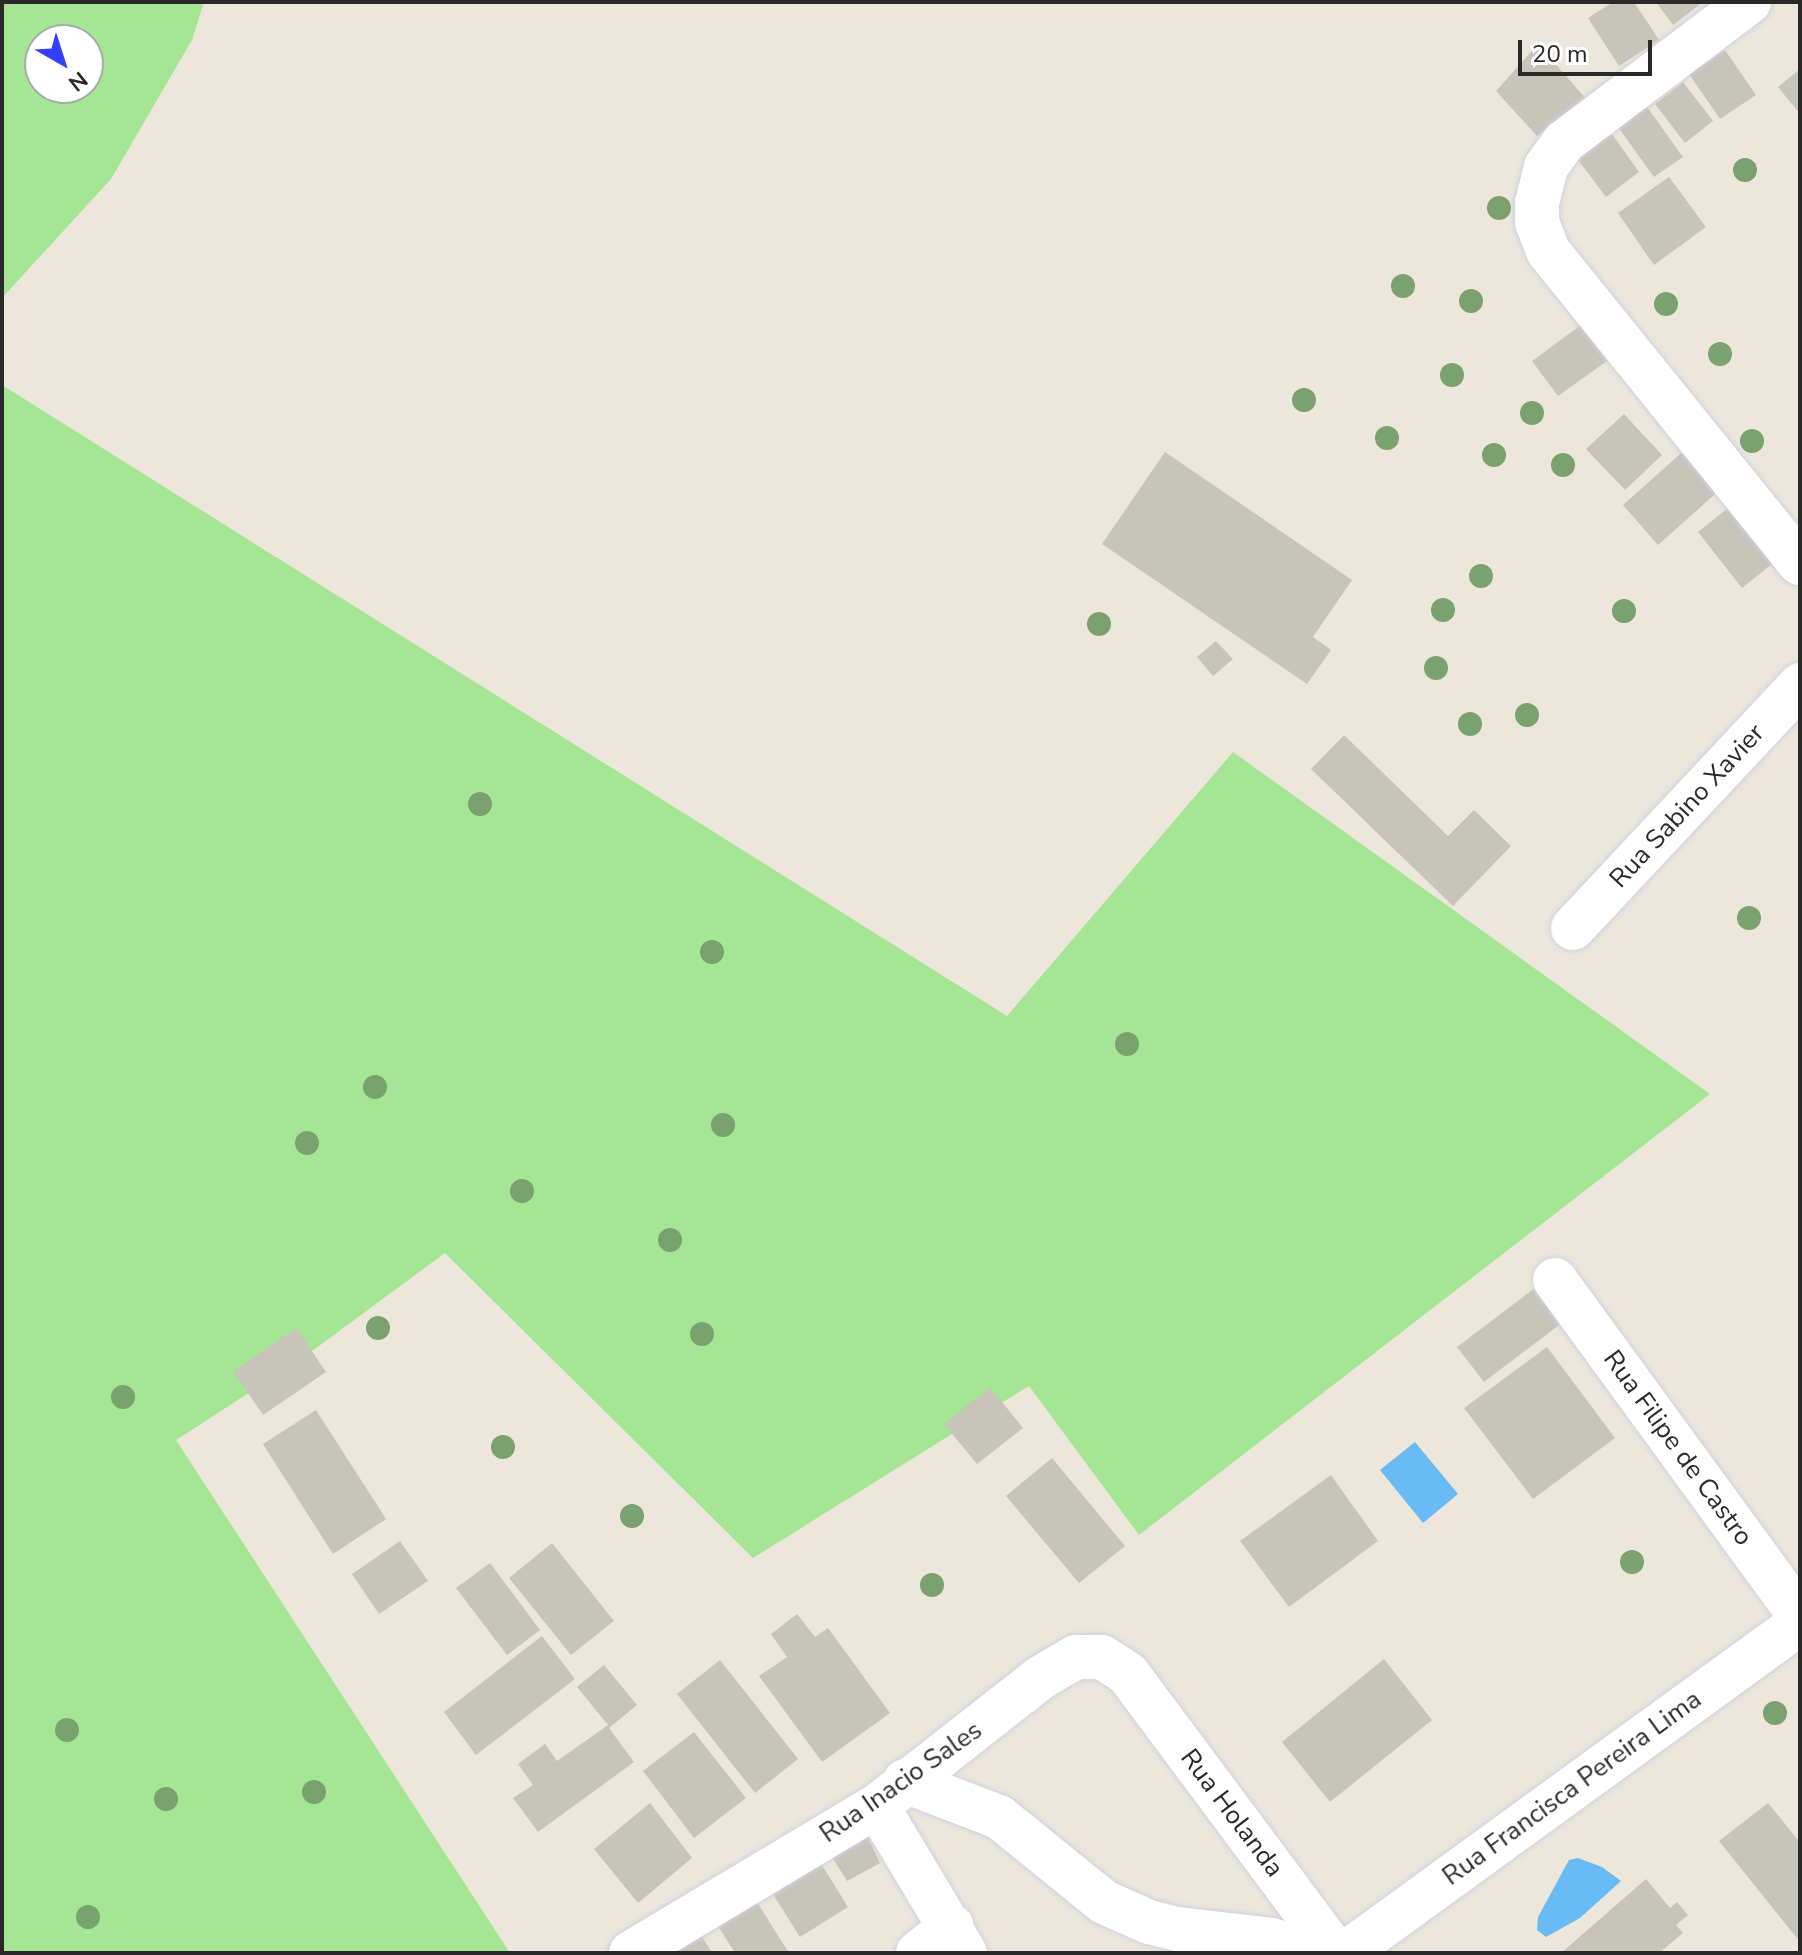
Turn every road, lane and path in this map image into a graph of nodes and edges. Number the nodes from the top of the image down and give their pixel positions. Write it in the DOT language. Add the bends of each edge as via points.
graph roads {
  1 [pos="1749,2"];
  2 [pos="1800,563"];
  3 [pos="1800,685"];
  4 [pos="1573,928"];
  5 [pos="1555,1280"];
  6 [pos="1800,1616"];
  7 [pos="1800,1623"];
  8 [pos="1128,1674"];
  9 [pos="891,1794"];
  10 [pos="958,1939"];
  11 [pos="631,1953"];
  12 [pos="918,1953"];
  13 [pos="1322,1953"];
  14 [pos="1336,1953"];
  15 [pos="1346,1953"];
  1 -- 2 [label="street" via="1564,142 1546,167 1537,222 1548,251"];
  3 -- 4 [label="street, Rua Sabino Xavier"];
  5 -- 6 [label="street, Rua Filipe de Castro"];
  7 -- 15 [label="street, Rua Francisca Pereira Lima"];
  8 -- 9 [label="street, Rua Inacio Sales" via="1102,1657 1076,1657 1040,1678"];
  8 -- 14 [label="street, Rua Holanda"];
  9 -- 10 [label="street"];
  9 -- 11 [label="street, Rua Inacio Sales"];
  9 -- 13 [label="street" via="999,1817 1104,1902 1149,1922"];
  10 -- 12 [label="street"];
}
